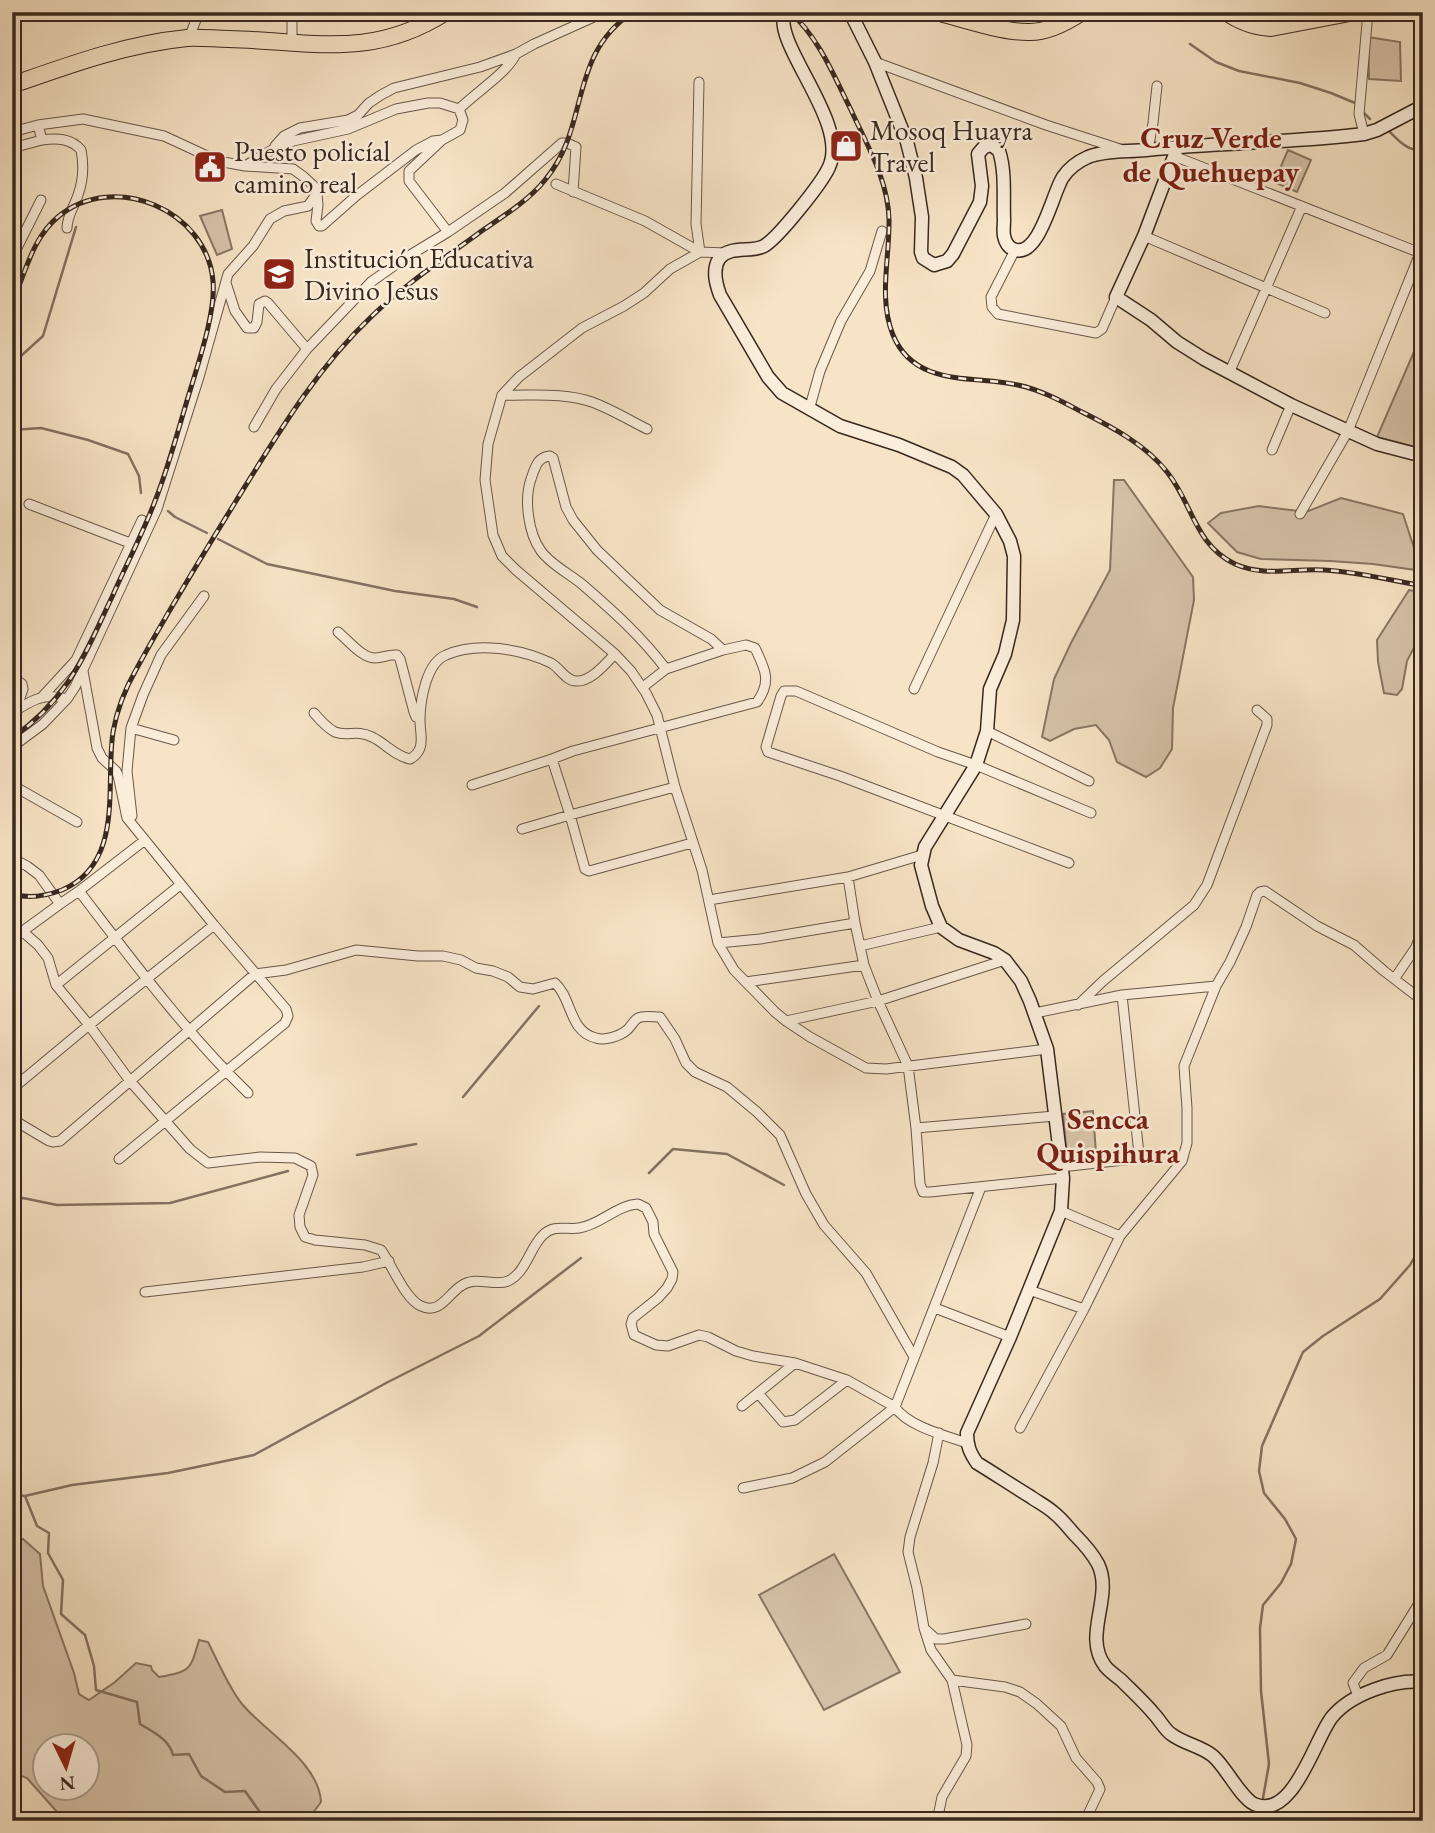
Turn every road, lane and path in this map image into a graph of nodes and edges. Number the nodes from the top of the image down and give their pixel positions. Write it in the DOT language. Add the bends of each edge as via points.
graph roads {
  1 [pos="199,12"];
  2 [pos="292,12"];
  3 [pos="446,12"];
  4 [pos="605,12"];
  5 [pos="785,12"];
  6 [pos="850,12"];
  7 [pos="937,12"];
  8 [pos="1082,12"];
  9 [pos="1226,12"];
  10 [pos="1355,12"];
  11 [pos="1368,12"];
  12 [pos="189,38"];
  13 [pos="292,43"];
  14 [pos="516,54"];
  15 [pos="874,62"];
  16 [pos="699,82"];
  17 [pos="12,85"];
  18 [pos="1157,86"];
  19 [pos="1423,106"];
  20 [pos="459,109"];
  21 [pos="38,125"];
  22 [pos="12,132"];
  23 [pos="1364,134"];
  24 [pos="442,140"];
  25 [pos="42,141"];
  26 [pos="12,148"];
  27 [pos="272,150"];
  28 [pos="1148,150"];
  29 [pos="1176,151"];
  30 [pos="1129,152"];
  31 [pos="245,166"];
  32 [pos="556,184"];
  33 [pos="573,192"];
  34 [pos="317,193"];
  35 [pos="41,200"];
  36 [pos="1302,206"];
  37 [pos="67,228"];
  38 [pos="882,231"];
  39 [pos="448,232"];
  40 [pos="1144,236"];
  41 [pos="1015,250"];
  42 [pos="1422,251"];
  43 [pos="700,252"];
  44 [pos="726,253"];
  45 [pos="12,258"];
  46 [pos="225,281"];
  47 [pos="1267,289"];
  48 [pos="1116,297"];
  49 [pos="1325,313"];
  50 [pos="307,349"];
  51 [pos="1230,371"];
  52 [pos="502,396"];
  53 [pos="1291,405"];
  54 [pos="810,410"];
  55 [pos="254,426"];
  56 [pos="647,429"];
  57 [pos="1348,431"];
  58 [pos="1272,450"];
  59 [pos="1423,456"];
  60 [pos="29,504"];
  61 [pos="996,514"];
  62 [pos="1300,514"];
  63 [pos="142,520"];
  64 [pos="145,537"];
  65 [pos="132,541"];
  66 [pos="204,596"];
  67 [pos="338,632"];
  68 [pos="723,650"];
  69 [pos="615,654"];
  70 [pos="666,669"];
  71 [pos="83,671"];
  72 [pos="12,677"];
  73 [pos="643,687"];
  74 [pos="915,689"];
  75 [pos="42,697"];
  76 [pos="66,699"];
  77 [pos="1256,710"];
  78 [pos="14,712"];
  79 [pos="314,713"];
  80 [pos="420,719"];
  81 [pos="131,728"];
  82 [pos="661,729"];
  83 [pos="987,732"];
  84 [pos="174,740"];
  85 [pos="12,747"];
  86 [pos="552,759"];
  87 [pos="976,765"];
  88 [pos="1090,781"];
  89 [pos="12,785"];
  90 [pos="472,785"];
  91 [pos="676,787"];
  92 [pos="1091,813"];
  93 [pos="570,816"];
  94 [pos="946,816"];
  95 [pos="78,822"];
  96 [pos="133,825"];
  97 [pos="522,829"];
  98 [pos="145,841"];
  99 [pos="692,843"];
  100 [pos="922,855"];
  101 [pos="12,858"];
  102 [pos="1069,863"];
  103 [pos="848,877"];
  104 [pos="180,885"];
  105 [pos="79,891"];
  106 [pos="709,901"];
  107 [pos="60,904"];
  108 [pos="855,923"];
  109 [pos="12,925"];
  110 [pos="214,925"];
  111 [pos="1423,927"];
  112 [pos="941,928"];
  113 [pos="22,930"];
  114 [pos="115,938"];
  115 [pos="12,939"];
  116 [pos="718,943"];
  117 [pos="860,946"];
  118 [pos="1005,960"];
  119 [pos="864,965"];
  120 [pos="255,974"];
  121 [pos="1395,978"];
  122 [pos="148,979"];
  123 [pos="746,982"];
  124 [pos="56,985"];
  125 [pos="1216,986"];
  126 [pos="1122,995"];
  127 [pos="1423,1000"];
  128 [pos="878,1001"];
  129 [pos="1079,1004"];
  130 [pos="1035,1013"];
  131 [pos="786,1021"];
  132 [pos="89,1025"];
  133 [pos="189,1029"];
  134 [pos="1046,1049"];
  135 [pos="908,1066"];
  136 [pos="225,1071"];
  137 [pos="130,1081"];
  138 [pos="12,1089"];
  139 [pos="248,1093"];
  140 [pos="1055,1116"];
  141 [pos="12,1119"];
  142 [pos="164,1121"];
  143 [pos="916,1128"];
  144 [pos="118,1159"];
  145 [pos="1062,1172"];
  146 [pos="981,1187"];
  147 [pos="1061,1211"];
  148 [pos="1120,1236"];
  149 [pos="389,1261"];
  150 [pos="1029,1290"];
  151 [pos="145,1292"];
  152 [pos="934,1308"];
  153 [pos="1084,1309"];
  154 [pos="1010,1337"];
  155 [pos="914,1357"];
  156 [pos="794,1363"];
  157 [pos="847,1380"];
  158 [pos="758,1392"];
  159 [pos="742,1406"];
  160 [pos="895,1407"];
  161 [pos="1020,1428"];
  162 [pos="939,1433"];
  163 [pos="967,1443"];
  164 [pos="743,1488"];
  165 [pos="1423,1597"];
  166 [pos="1026,1624"];
  167 [pos="924,1628"];
  168 [pos="952,1681"];
  169 [pos="1423,1682"];
  170 [pos="1358,1696"];
  171 [pos="937,1821"];
  172 [pos="1085,1821"];
  1 -- 12 [label="street"];
  2 -- 13 [label="street"];
  3 -- 13 [label="highway" via="384,40 352,45"];
  4 -- 14 [label="street"];
  5 -- 44 [label="main road" via="785,33 830,130 832,161 825,177 769,243"];
  6 -- 15 [label="main road"];
  7 -- 8 [label="highway" via="1030,32 1058,26"];
  9 -- 10 [label="highway" via="1248,24 1272,28"];
  11 -- 23 [label="street" via="1359,114"];
  12 -- 13 [label="highway"];
  12 -- 17 [label="highway" via="125,49"];
  14 -- 20 [label="street" via="510,66"];
  14 -- 27 [label="street" via="394,88 348,120 300,128 284,136"];
  15 -- 30 [label="street"];
  15 -- 41 [label="main road" via="907,142 922,217 923,258 934,265 953,254 980,202 978,154 988,145 1001,156 1004,236"];
  16 -- 43 [label="street" via="696,225"];
  18 -- 28 [label="street"];
  19 -- 23 [label="main road"];
  20 -- 24 [label="street" via="461,127"];
  20 -- 27 [label="street" via="428,103 396,109 348,129"];
  21 -- 22 [label="street"];
  21 -- 25 [label="street"];
  21 -- 31 [label="street" via="83,119 164,136 218,162"];
  23 -- 29 [label="main road"];
  24 -- 34 [label="street" via="416,150 322,226 316,221"];
  24 -- 39 [label="street" via="408,178"];
  25 -- 26 [label="street"];
  25 -- 37 [label="street" via="59,139 81,150 81,181"];
  27 -- 31 [label="street"];
  28 -- 29 [label="main road"];
  28 -- 30 [label="main road"];
  29 -- 36 [label="street"];
  29 -- 40 [label="main road"];
  30 -- 41 [label="main road" via="1091,156 1071,168 1063,176 1045,224 1028,247"];
  31 -- 34 [label="street" via="293,169"];
  32 -- 33 [label="street"];
  33 -- 39 [label="street" via="576,147 562,143 505,193"];
  33 -- 43 [label="street" via="645,221"];
  34 -- 46 [label="street" via="308,206 270,219"];
  35 -- 45 [label="street"];
  36 -- 42 [label="street"];
  36 -- 47 [label="street"];
  38 -- 54 [label="street" via="870,271 841,321 820,371"];
  39 -- 50 [label="street" via="371,282"];
  40 -- 47 [label="street"];
  40 -- 48 [label="main road"];
  41 -- 48 [label="street" via="991,297 998,314 1096,333"];
  42 -- 57 [label="street"];
  43 -- 44 [label="street"];
  43 -- 52 [label="street" via="624,306 582,328"];
  44 -- 54 [label="main road" via="715,270 720,295 768,377 782,393"];
  46 -- 50 [label="street" via="235,311 247,328 254,328 259,304 265,301"];
  46 -- 64 [label="street" via="169,475"];
  47 -- 49 [label="street"];
  47 -- 51 [label="street"];
  48 -- 51 [label="main road" via="1177,342"];
  50 -- 55 [label="street"];
  51 -- 53 [label="main road"];
  52 -- 56 [label="street" via="577,398"];
  52 -- 69 [label="street" via="485,470 497,547 516,570"];
  53 -- 57 [label="main road"];
  53 -- 58 [label="street"];
  54 -- 61 [label="main road" via="840,426 952,467"];
  57 -- 59 [label="main road"];
  57 -- 62 [label="street"];
  60 -- 65 [label="street"];
  61 -- 74 [label="street"];
  61 -- 83 [label="main road" via="1014,556 1013,620 990,689"];
  63 -- 65 [label="street"];
  64 -- 65 [label="street"];
  64 -- 71 [label="street"];
  65 -- 75 [label="street" via="76,660"];
  66 -- 81 [label="street" via="161,655"];
  67 -- 80 [label="street" via="366,656 397,655"];
  68 -- 70 [label="street"];
  68 -- 70 [label="street" via="660,610 597,550 566,508 553,458 542,457 527,496 541,551 614,611"];
  68 -- 82 [label="street" via="746,645 755,648 765,668 766,686 757,702"];
  69 -- 73 [label="street"];
  69 -- 80 [label="street" via="580,681 569,679 553,664 514,652 486,647 446,655 431,668"];
  70 -- 73 [label="street"];
  71 -- 76 [label="street"];
  71 -- 96 [label="street" via="97,748 116,771 127,818"];
  72 -- 78 [label="street" via="23,689"];
  73 -- 82 [label="street"];
  75 -- 76 [label="street"];
  75 -- 78 [label="street"];
  76 -- 85 [label="street"];
  77 -- 129 [label="street" via="1267,719 1267,725 1207,885 1194,905"];
  79 -- 80 [label="street" via="334,731 376,738 410,760 421,744"];
  81 -- 84 [label="street"];
  81 -- 96 [label="street" via="127,771"];
  82 -- 86 [label="street"];
  82 -- 91 [label="street"];
  83 -- 87 [label="main road"];
  83 -- 88 [label="street"];
  86 -- 90 [label="street"];
  86 -- 93 [label="street"];
  87 -- 92 [label="street"];
  87 -- 94 [label="main road"];
  87 -- 94 [label="street" via="796,691 784,691 781,696 768,752"];
  89 -- 95 [label="street"];
  91 -- 93 [label="street"];
  91 -- 99 [label="street"];
  93 -- 97 [label="street"];
  93 -- 99 [label="street" via="586,871"];
  94 -- 100 [label="main road"];
  94 -- 102 [label="street"];
  96 -- 98 [label="street"];
  98 -- 104 [label="street"];
  98 -- 105 [label="street"];
  99 -- 106 [label="street"];
  100 -- 103 [label="street"];
  100 -- 112 [label="main road"];
  101 -- 107 [label="street" via="39,875"];
  103 -- 106 [label="street"];
  103 -- 108 [label="street"];
  104 -- 110 [label="street"];
  104 -- 114 [label="street"];
  105 -- 107 [label="street"];
  105 -- 114 [label="street"];
  106 -- 116 [label="street"];
  107 -- 113 [label="street"];
  108 -- 116 [label="street"];
  108 -- 117 [label="street"];
  109 -- 113 [label="street"];
  110 -- 120 [label="street"];
  110 -- 122 [label="street"];
  111 -- 121 [label="street"];
  112 -- 117 [label="street"];
  112 -- 118 [label="main road"];
  113 -- 115 [label="street"];
  113 -- 124 [label="street" via="48,958"];
  114 -- 122 [label="street"];
  114 -- 124 [label="street"];
  116 -- 123 [label="street"];
  117 -- 119 [label="street"];
  118 -- 128 [label="street"];
  118 -- 130 [label="main road" via="1021,981"];
  119 -- 123 [label="street"];
  119 -- 128 [label="street"];
  120 -- 133 [label="street"];
  120 -- 136 [label="street" via="288,1016"];
  120 -- 155 [label="street" via="356,950 443,956 508,977 520,987 555,984 574,1020 586,1034 598,1039 626,1032 637,1018 660,1017 695,1072 727,1087 780,1135 824,1226 866,1273"];
  121 -- 125 [label="street" via="1354,946 1265,891 1257,895"];
  121 -- 127 [label="street"];
  122 -- 132 [label="street"];
  122 -- 133 [label="street"];
  123 -- 131 [label="street"];
  124 -- 132 [label="street"];
  125 -- 126 [label="street"];
  125 -- 148 [label="street" via="1184,1066 1188,1143 1182,1161"];
  126 -- 129 [label="street"];
  126 -- 145 [label="street" via="1139,1154 1133,1159"];
  128 -- 131 [label="street"];
  128 -- 135 [label="street"];
  129 -- 130 [label="street"];
  130 -- 134 [label="main road"];
  131 -- 135 [label="street" via="866,1068"];
  132 -- 137 [label="street"];
  132 -- 138 [label="street"];
  133 -- 136 [label="street"];
  133 -- 137 [label="street"];
  134 -- 135 [label="street"];
  134 -- 140 [label="main road"];
  135 -- 143 [label="street"];
  136 -- 139 [label="street"];
  136 -- 142 [label="street"];
  137 -- 141 [label="street" via="57,1142"];
  137 -- 142 [label="street"];
  140 -- 143 [label="street"];
  140 -- 145 [label="main road"];
  142 -- 144 [label="street"];
  142 -- 149 [label="street" via="208,1163 260,1157 304,1162 313,1175 299,1215 305,1237 365,1245 381,1250"];
  143 -- 146 [label="street" via="923,1192"];
  145 -- 146 [label="street"];
  145 -- 147 [label="main road"];
  146 -- 152 [label="street"];
  147 -- 148 [label="street"];
  147 -- 150 [label="main road"];
  148 -- 153 [label="street"];
  149 -- 151 [label="street"];
  149 -- 156 [label="street" via="408,1295 418,1305 432,1309 466,1283 510,1280 548,1231 577,1229 638,1204 653,1222 654,1234 673,1272 667,1288 633,1318 634,1335 668,1346 698,1335 753,1356"];
  150 -- 153 [label="street"];
  150 -- 154 [label="main road"];
  152 -- 154 [label="street"];
  152 -- 155 [label="street"];
  153 -- 161 [label="street"];
  154 -- 163 [label="main road" via="967,1433"];
  155 -- 160 [label="street"];
  156 -- 157 [label="street"];
  156 -- 158 [label="street"];
  157 -- 158 [label="street" via="789,1422 783,1422"];
  157 -- 160 [label="street"];
  158 -- 159 [label="street"];
  160 -- 162 [label="street" via="900,1415"];
  160 -- 164 [label="street" via="825,1462 792,1478"];
  162 -- 163 [label="street"];
  162 -- 167 [label="street" via="908,1552"];
  163 -- 170 [label="main road" via="977,1463 1053,1512 1098,1564 1103,1588 1096,1647 1105,1667 1169,1733 1214,1756 1255,1804 1267,1806 1288,1796 1333,1716"];
  165 -- 170 [label="street" via="1387,1655 1364,1668 1353,1684"];
  166 -- 167 [label="street" via="944,1639 936,1639"];
  167 -- 168 [label="street" via="931,1650"];
  168 -- 171 [label="street" via="966,1756 942,1797"];
  168 -- 172 [label="street" via="1020,1692 1061,1726 1076,1758 1101,1789"];
  169 -- 170 [label="main road" via="1397,1683"];
}
